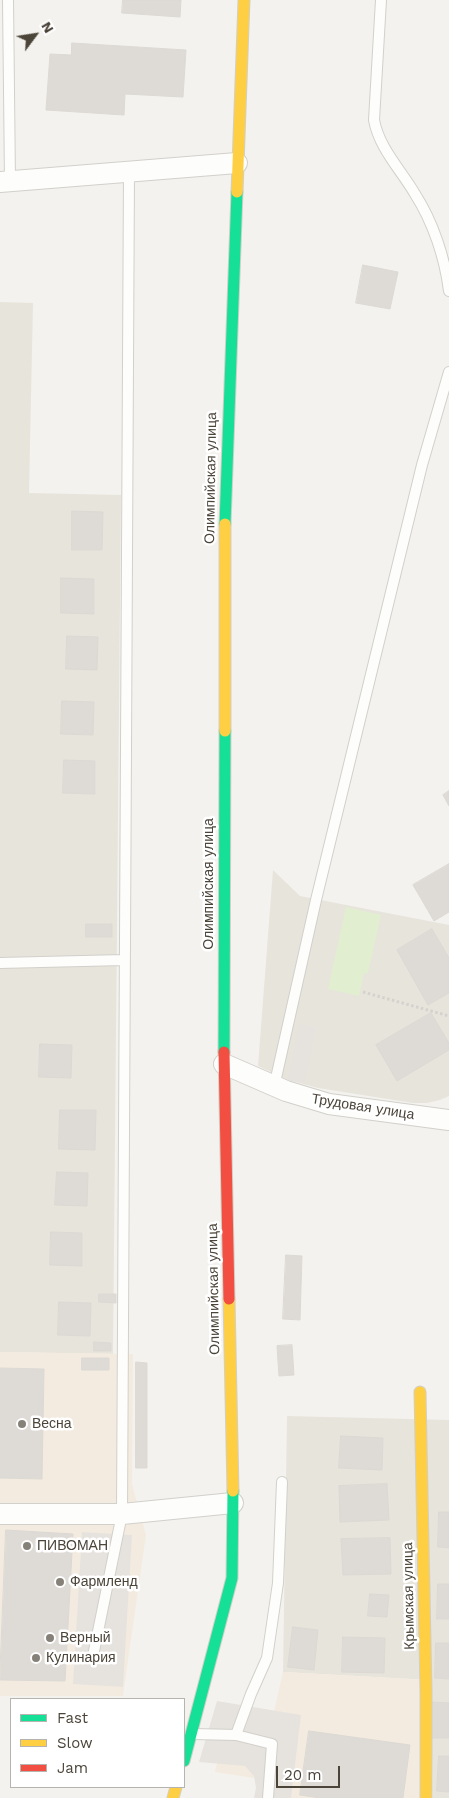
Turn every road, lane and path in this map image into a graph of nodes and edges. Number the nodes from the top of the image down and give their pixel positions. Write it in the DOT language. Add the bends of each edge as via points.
graph roads {
  1 [pos="8,0"];
  2 [pos="244,0"];
  3 [pos="381,0"];
  4 [pos="238,164"];
  5 [pos="129,171"];
  6 [pos="5,181"];
  7 [pos="449,291"];
  8 [pos="449,372"];
  9 [pos="124,960"];
  10 [pos="0,963"];
  11 [pos="363,992"];
  12 [pos="449,1016"];
  13 [pos="224,1064"];
  14 [pos="274,1087"];
  15 [pos="449,1120"];
  16 [pos="420,1392"];
  17 [pos="282,1482"];
  18 [pos="233,1503"];
  19 [pos="0,1514"];
  20 [pos="122,1514"];
  21 [pos="94,1656"];
  22 [pos="192,1734"];
  23 [pos="236,1735"];
  24 [pos="185,1758"];
  25 [pos="268,1798"];
  26 [pos="426,1798"];
  1 -- 6 [label="lane"];
  2 -- 4 [label="street, Олимпийская улица"];
  3 -- 7 [label="lane" via="376,129 433,230"];
  4 -- 5 [label="street"];
  4 -- 13 [label="street, Олимпийская улица" via="225,503"];
  5 -- 6 [label="street"];
  5 -- 9 [label="lane"];
  8 -- 14 [label="lane" via="422,464"];
  9 -- 10 [label="lane"];
  9 -- 20 [label="lane"];
  11 -- 12 [label="path"];
  13 -- 14 [label="street, Трудовая улица"];
  13 -- 18 [label="street, Олимпийская улица"];
  14 -- 15 [label="street, Трудовая улица" via="329,1104"];
  16 -- 26 [label="street, Крымская улица"];
  17 -- 23 [label="lane" via="278,1583 267,1658"];
  18 -- 20 [label="street"];
  18 -- 22 [label="street, Олимпийская улица" via="232,1578"];
  19 -- 20 [label="street"];
  20 -- 21 [label="lane"];
  22 -- 23 [label="lane"];
  22 -- 24 [label="street, Олимпийская улица"];
  23 -- 25 [label="lane" via="272,1744"];
}
